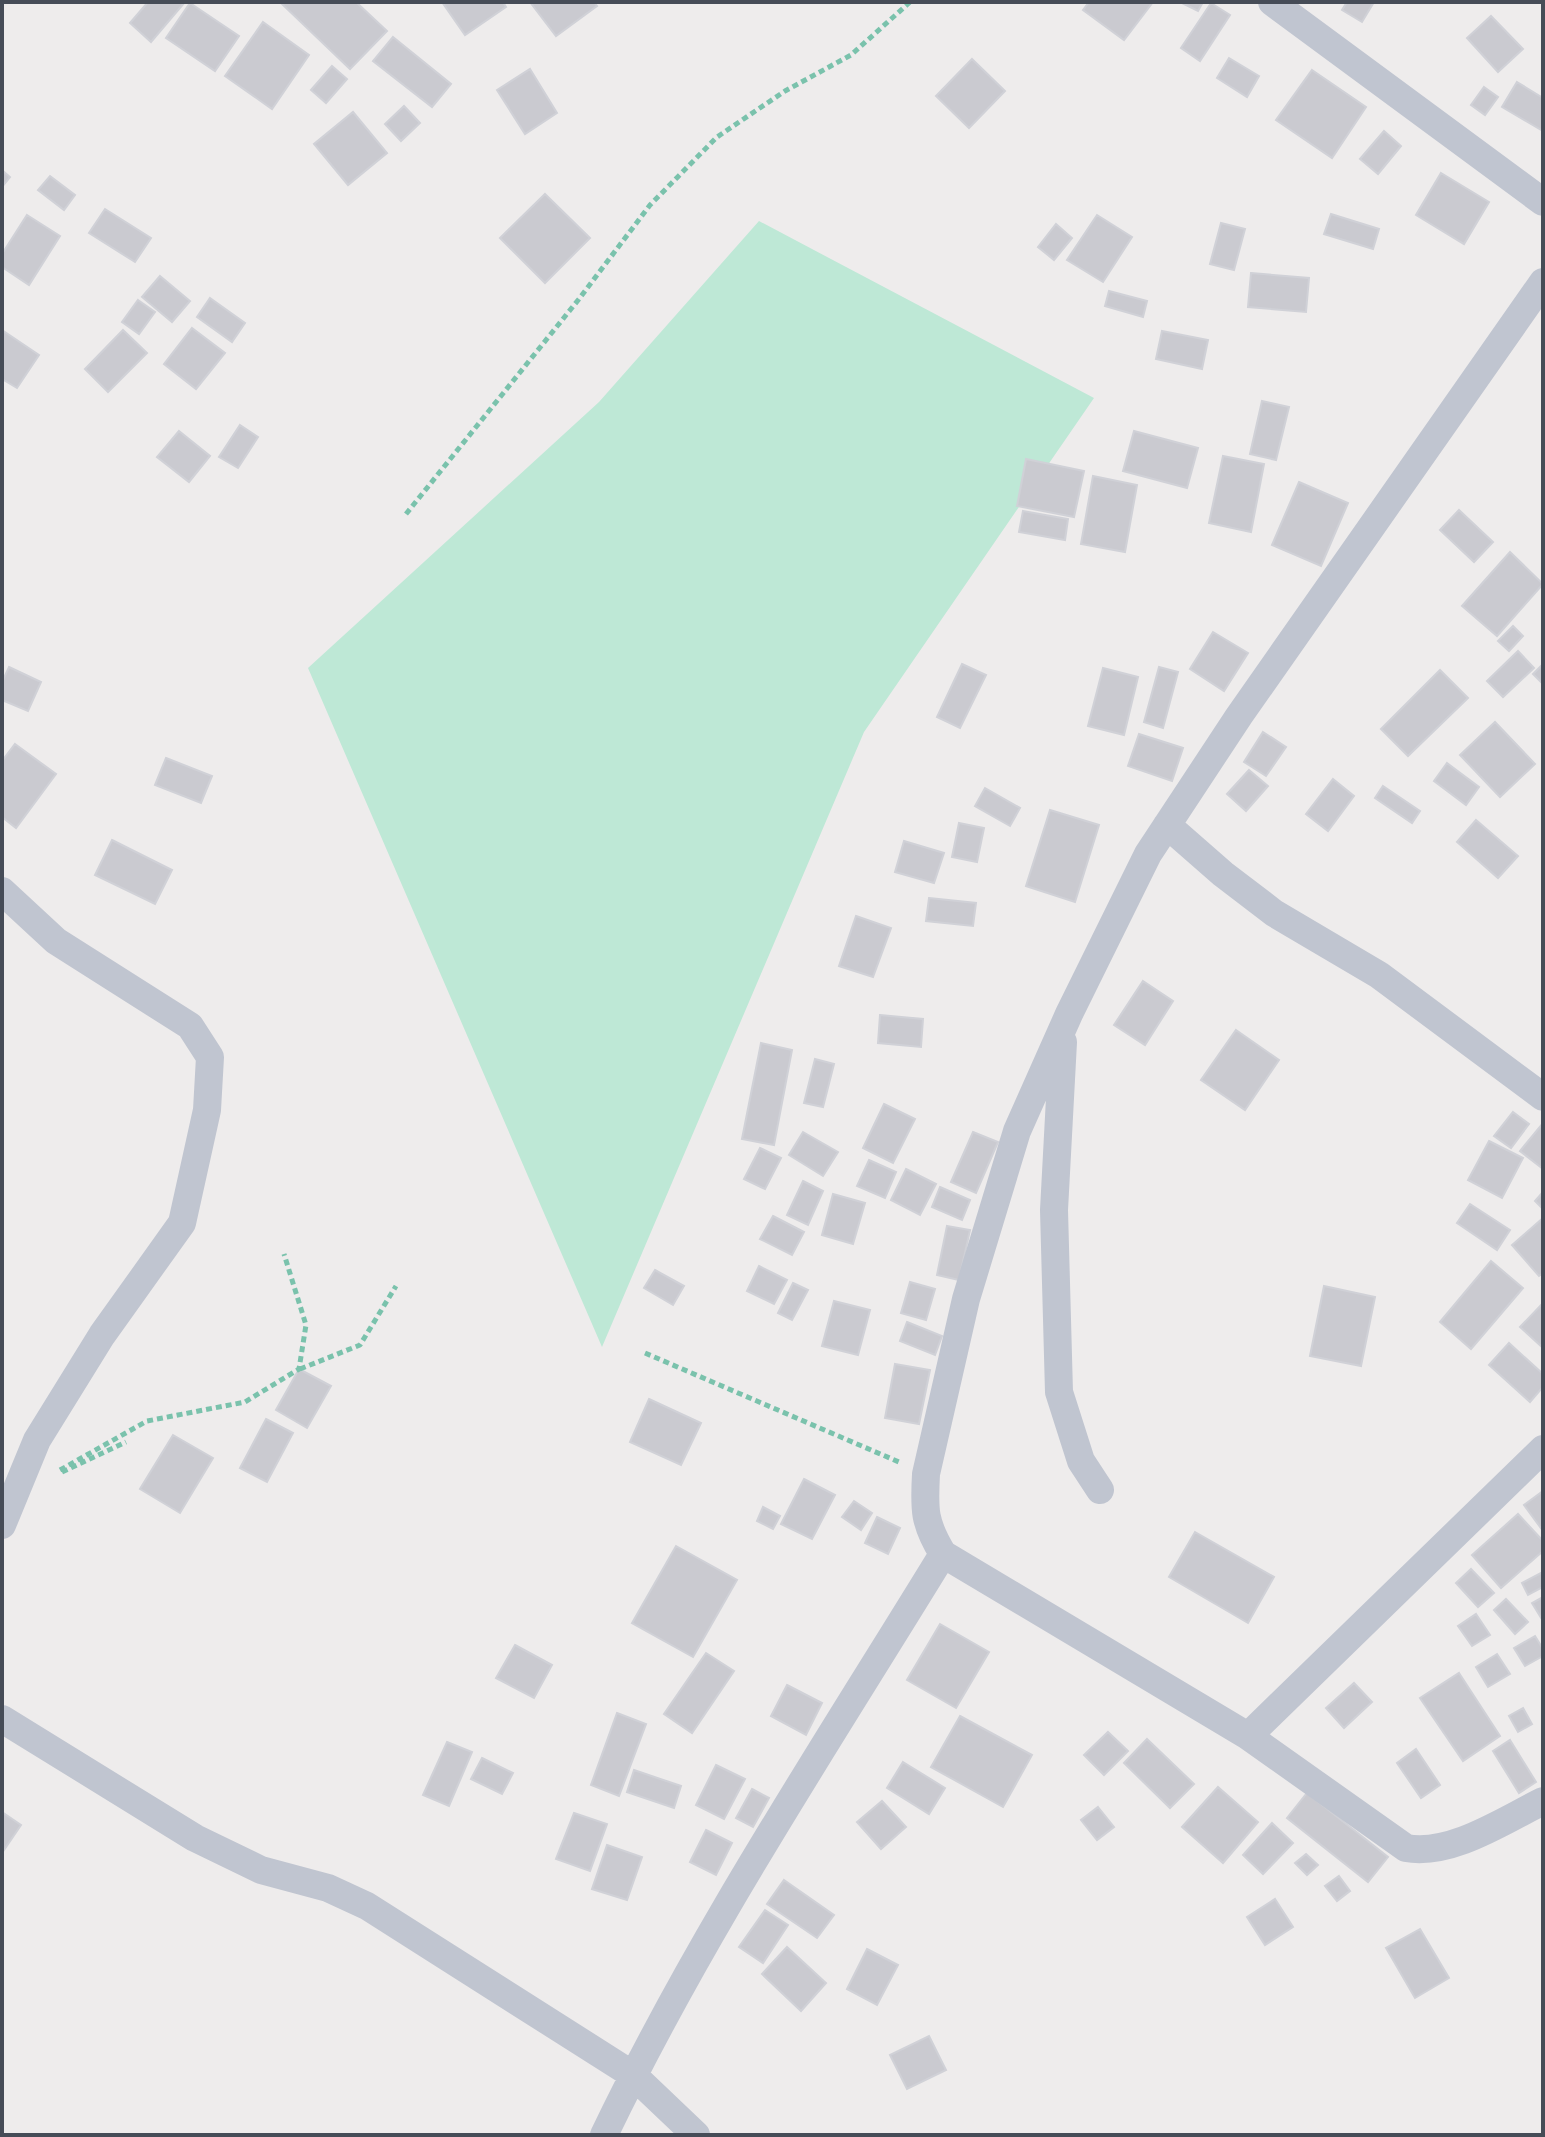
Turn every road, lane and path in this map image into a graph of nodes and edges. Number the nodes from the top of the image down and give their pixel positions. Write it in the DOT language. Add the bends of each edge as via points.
graph roads {
  1 [pos="910,2"];
  2 [pos="1272,2"];
  3 [pos="1543,202"];
  4 [pos="1543,282"];
  5 [pos="406,514"];
  6 [pos="1167,825"];
  7 [pos="2,891"];
  8 [pos="1064,1025"];
  9 [pos="1543,1097"];
  10 [pos="284,1254"];
  11 [pos="396,1286"];
  12 [pos="645,1353"];
  13 [pos="299,1369"];
  14 [pos="126,1442"];
  15 [pos="1543,1449"];
  16 [pos="926,1474"];
  17 [pos="1100,1490"];
  18 [pos="14,1495"];
  19 [pos="2,1525"];
  20 [pos="943,1554"];
  21 [pos="2,1719"];
  22 [pos="1248,1736"];
  23 [pos="1543,1801"];
  24 [pos="633,2075"];
  25 [pos="604,2135"];
  26 [pos="696,2135"];
  1 -- 5 [label="path" via="851,55 717,137 650,205"];
  2 -- 3 [label="street"];
  4 -- 6 [label="street"];
  6 -- 8 [label="street"];
  6 -- 9 [label="street" via="1274,913 1379,975"];
  7 -- 18 [label="street" via="56,941 190,1026 210,1057 207,1110 182,1223 53,1414"];
  8 -- 16 [label="street" via="1017,1131 966,1299"];
  8 -- 17 [label="street" via="1054,1210 1059,1392 1081,1461"];
  10 -- 13 [label="path" via="306,1325"];
  11 -- 13 [label="path" via="360,1345"];
  12 -- 16 [label="path"];
  13 -- 18 [label="path" via="245,1402 147,1421"];
  14 -- 18 [label="path"];
  15 -- 22 [label="street"];
  16 -- 20 [label="street" via="928,1530"];
  18 -- 19 [label="street"];
  20 -- 22 [label="street"];
  20 -- 24 [label="street" via="780,1815"];
  21 -- 24 [label="street" via="195,1838 261,1870 328,1888 367,1906"];
  22 -- 23 [label="street" via="1406,1848 1447,1846"];
  24 -- 25 [label="street"];
  24 -- 26 [label="street"];
}
